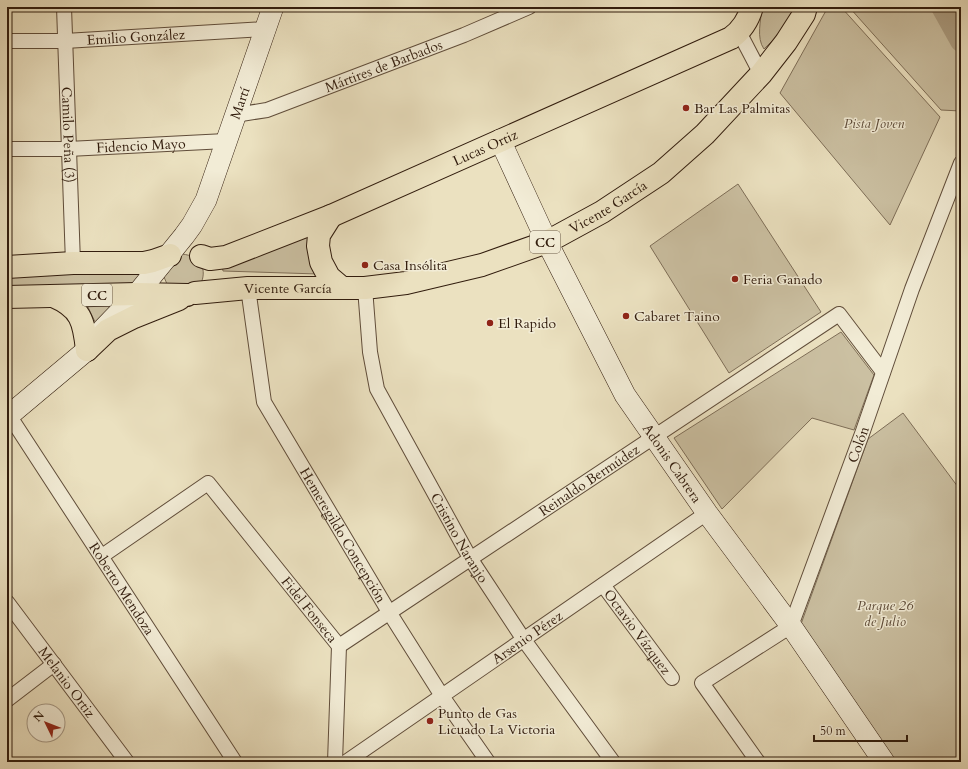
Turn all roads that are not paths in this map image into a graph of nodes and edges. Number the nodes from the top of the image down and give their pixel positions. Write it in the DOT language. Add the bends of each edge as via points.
graph roads {
  1 [pos="64,7"];
  2 [pos="273,7"];
  3 [pos="529,7"];
  4 [pos="752,7"];
  5 [pos="806,7"];
  6 [pos="266,29"];
  7 [pos="739,32"];
  8 [pos="7,41"];
  9 [pos="65,41"];
  10 [pos="761,74"];
  11 [pos="235,115"];
  12 [pos="500,140"];
  13 [pos="226,141"];
  14 [pos="7,149"];
  15 [pos="68,149"];
  16 [pos="961,163"];
  17 [pos="206,200"];
  18 [pos="331,216"];
  19 [pos="548,242"];
  20 [pos="170,255"];
  21 [pos="201,256"];
  22 [pos="73,263"];
  23 [pos="7,267"];
  24 [pos="248,288"];
  25 [pos="342,288"];
  26 [pos="365,288"];
  27 [pos="137,294"];
  28 [pos="191,294"];
  29 [pos="54,296"];
  30 [pos="7,297"];
  31 [pos="87,350"];
  32 [pos="883,372"];
  33 [pos="8,416"];
  34 [pos="654,436"];
  35 [pos="708,513"];
  36 [pos="102,556"];
  37 [pos="470,558"];
  38 [pos="603,585"];
  39 [pos="7,602"];
  40 [pos="389,612"];
  41 [pos="791,626"];
  42 [pos="524,640"];
  43 [pos="339,646"];
  44 [pos="54,664"];
  45 [pos="672,678"];
  46 [pos="442,696"];
  47 [pos="7,700"];
  48 [pos="127,762"];
  49 [pos="235,762"];
  50 [pos="335,762"];
  51 [pos="346,762"];
  52 [pos="488,762"];
  53 [pos="613,762"];
  54 [pos="758,762"];
  55 [pos="884,762"];
  1 -- 9 [label="street, Camilo Peña (3)"];
  2 -- 6 [label="street, Martí"];
  3 -- 11 [label="street, Mártires de Barbados" via="464,35 267,110"];
  4 -- 7 [label="main road, Lucas Ortiz" via="746,24"];
  5 -- 10 [label="main road, Vicente García / CC" via="786,42"];
  6 -- 9 [label="street, Emilio González"];
  6 -- 11 [label="street, Martí"];
  7 -- 10 [label="street"];
  7 -- 12 [label="main road, Lucas Ortiz" via="731,38"];
  8 -- 9 [label="street, Emilio González"];
  9 -- 15 [label="street, Camilo Peña (3)"];
  10 -- 19 [label="main road, Vicente García / CC" via="705,134 661,173 602,212"];
  11 -- 13 [label="street, Martí"];
  12 -- 18 [label="main road, Lucas Ortiz"];
  12 -- 19 [label="street, Adonis Cabrera"];
  13 -- 15 [label="street, Fidencio Mayo"];
  13 -- 17 [label="street, Martí"];
  14 -- 15 [label="street, Fidencio Mayo"];
  15 -- 22 [label="street, Camilo Peña (3)"];
  16 -- 32 [label="street, Colón"];
  17 -- 20 [label="street, Martí"];
  17 -- 21 [label="street, Martí" via="196,235"];
  18 -- 21 [label="main road, Lucas Ortiz" via="226,258 210,260"];
  18 -- 25 [label="main road" via="319,235 318,246 321,262 329,277"];
  19 -- 26 [label="main road, Vicente García / CC" via="482,265 406,283"];
  19 -- 34 [label="street, Adonis Cabrera" via="625,395"];
  20 -- 21 [label="main road, Lucas Ortiz" via="186,249"];
  20 -- 22 [label="main road, Lucas Ortiz" via="144,262"];
  20 -- 27 [label="street, Martí"];
  20 -- 28 [label="main road" via="162,267 163,282 173,292 180,295"];
  21 -- 28 [label="main road" via="206,263 207,278 205,284"];
  22 -- 23 [label="main road, Lucas Ortiz"];
  24 -- 25 [label="main road, Vicente García / CC"];
  24 -- 28 [label="main road, Vicente García / CC"];
  24 -- 40 [label="street, Hemeregildo Concepción" via="264,402"];
  25 -- 26 [label="main road, Vicente García / CC"];
  26 -- 37 [label="street, Cristino Naranjo" via="370,352 377,389"];
  27 -- 28 [label="main road, CC"];
  27 -- 29 [label="main road, CC"];
  27 -- 31 [label="street, Martí"];
  28 -- 31 [label="main road" via="108,330"];
  29 -- 30 [label="main road, CC"];
  29 -- 31 [label="main road" via="67,302 81,318"];
  31 -- 33 [label="street, Martí"];
  32 -- 34 [label="street, Reinaldo Bermúdez" via="839,314"];
  32 -- 41 [label="street, Colón"];
  33 -- 36 [label="street, Roberto Mendoza"];
  34 -- 35 [label="street, Adonis Cabrera"];
  34 -- 37 [label="street, Reinaldo Bermúdez"];
  35 -- 38 [label="street, Arsenio Pérez"];
  35 -- 41 [label="street, Adonis Cabrera"];
  36 -- 43 [label="street, Fidel Fonseca" via="208,483"];
  36 -- 49 [label="street, Roberto Mendoza"];
  37 -- 40 [label="street, Reinaldo Bermúdez"];
  37 -- 42 [label="street, Cristino Naranjo"];
  38 -- 42 [label="street, Arsenio Pérez"];
  38 -- 45 [label="street, Octavio Vázquez"];
  39 -- 44 [label="street, Melanio Ortiz"];
  40 -- 43 [label="street, Reinaldo Bermúdez"];
  40 -- 46 [label="street, Hemeregildo Concepción"];
  41 -- 54 [label="street" via="702,683"];
  41 -- 55 [label="street, Adonis Cabrera"];
  42 -- 46 [label="street, Arsenio Pérez"];
  42 -- 53 [label="street, Cristino Naranjo"];
  43 -- 50 [label="street, Fidel Fonseca"];
  44 -- 47 [label="street"];
  44 -- 48 [label="street, Melanio Ortiz"];
  46 -- 51 [label="street, Arsenio Pérez"];
  46 -- 52 [label="street, Hemeregildo Concepción"];
}
